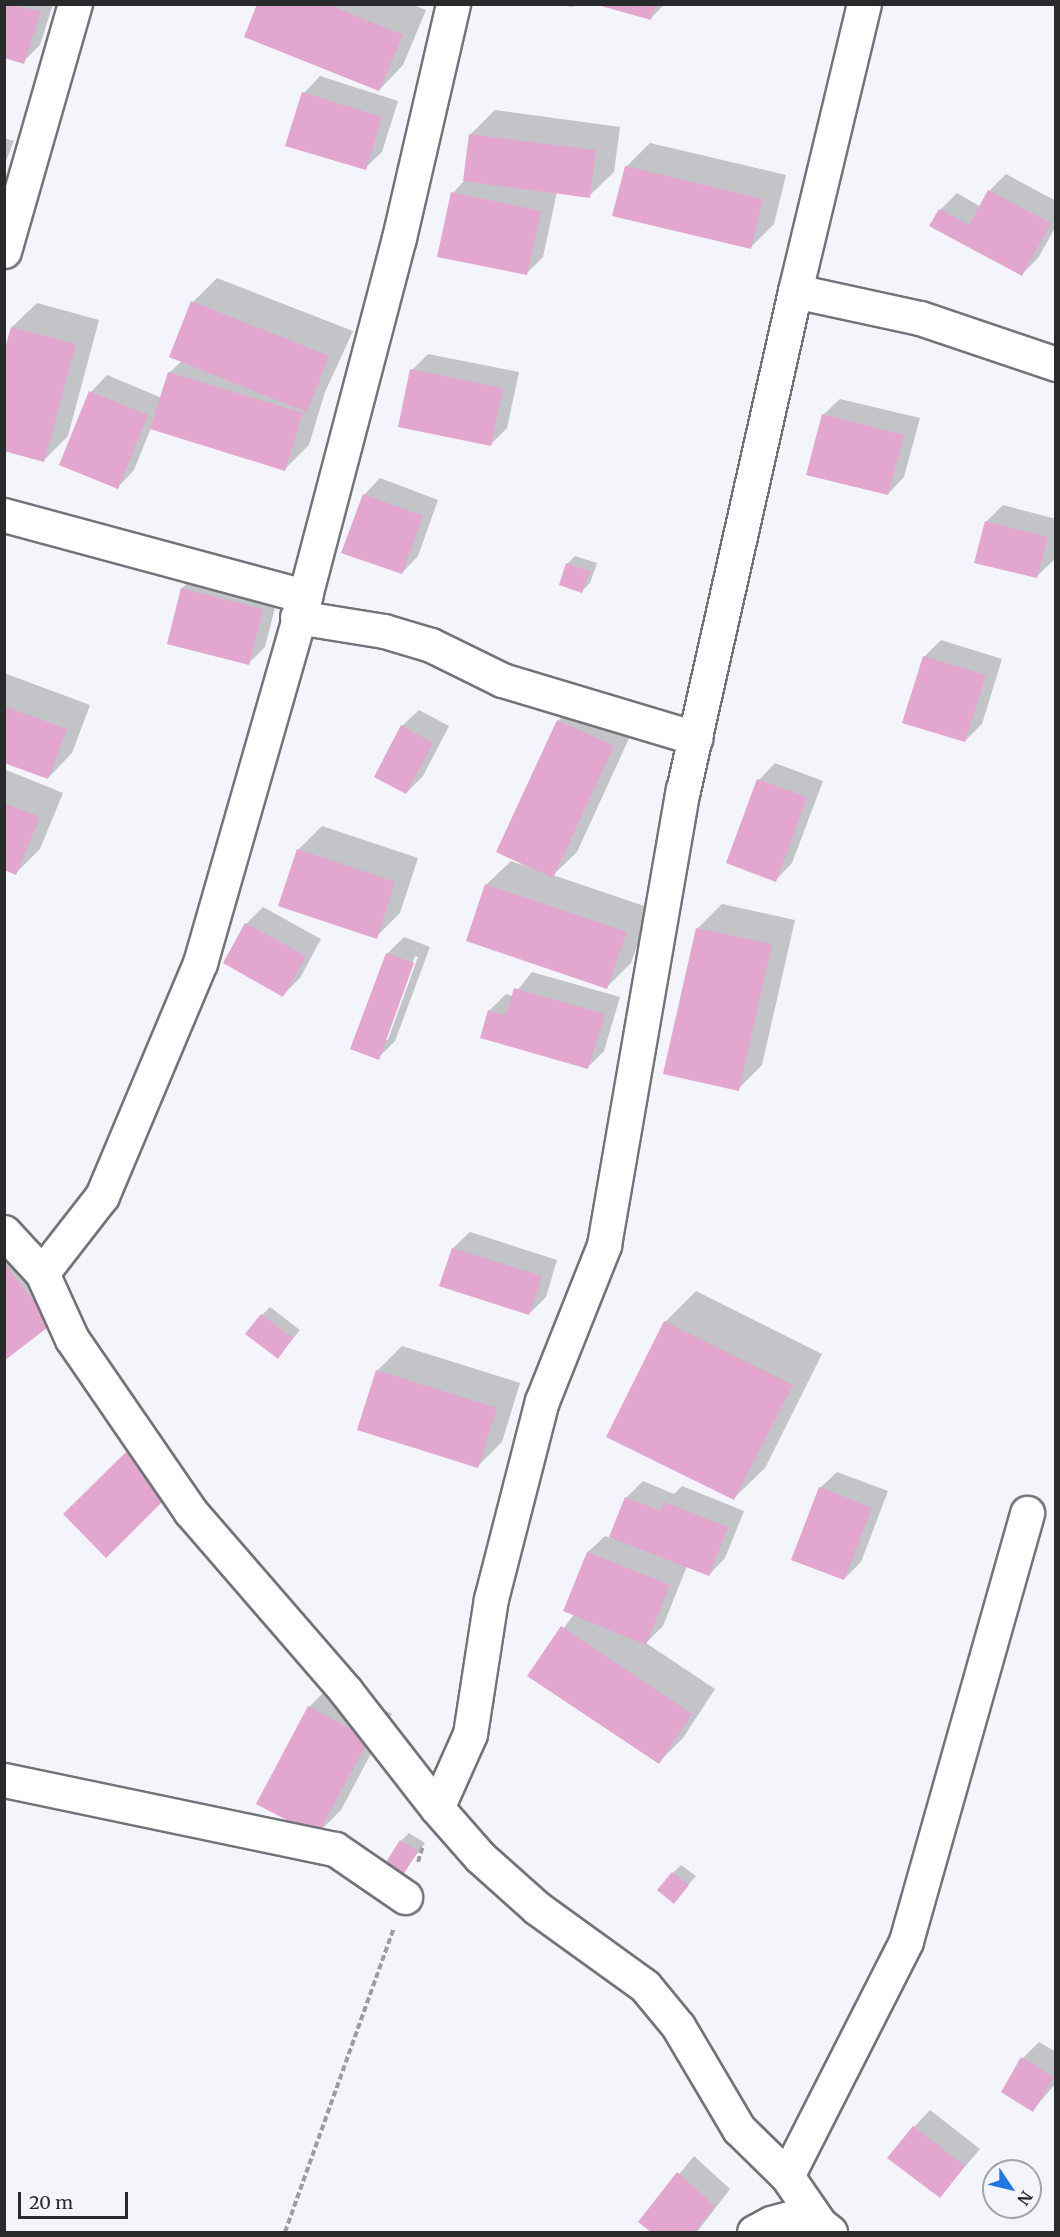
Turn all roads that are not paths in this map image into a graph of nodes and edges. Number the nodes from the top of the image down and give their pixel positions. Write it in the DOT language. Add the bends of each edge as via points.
graph roads {
  1 [pos="75,4"];
  2 [pos="453,4"];
  3 [pos="864,4"];
  4 [pos="4,251"];
  5 [pos="795,291"];
  6 [pos="1056,364"];
  7 [pos="4,515"];
  8 [pos="301,606"];
  9 [pos="695,738"];
  10 [pos="4,1232"];
  11 [pos="42,1273"];
  12 [pos="1027,1513"];
  13 [pos="4,1780"];
  14 [pos="437,1808"];
  15 [pos="405,1897"];
  16 [pos="787,2176"];
  17 [pos="821,2222"];
  18 [pos="754,2232"];
  1 -- 4 [label="street"];
  2 -- 8 [label="street" via="399,238"];
  3 -- 5 [label="street"];
  5 -- 6 [label="street" via="920,318"];
  5 -- 9 [label="street"];
  7 -- 8 [label="street"];
  8 -- 9 [label="street" via="421,642 502,680"];
  8 -- 11 [label="street" via="200,963 102,1196"];
  9 -- 14 [label="street" via="604,1245 542,1401 491,1599 470,1734"];
  10 -- 11 [label="street"];
  11 -- 14 [label="street" via="72,1339 190,1511 345,1689"];
  12 -- 16 [label="street" via="906,1941"];
  13 -- 15 [label="street" via="335,1849"];
  14 -- 16 [label="street" via="480,1857 537,1908 645,1986 678,2026 739,2129"];
  16 -- 17 [label="street"];
  17 -- 18 [label="street" via="771,2223"];
}
